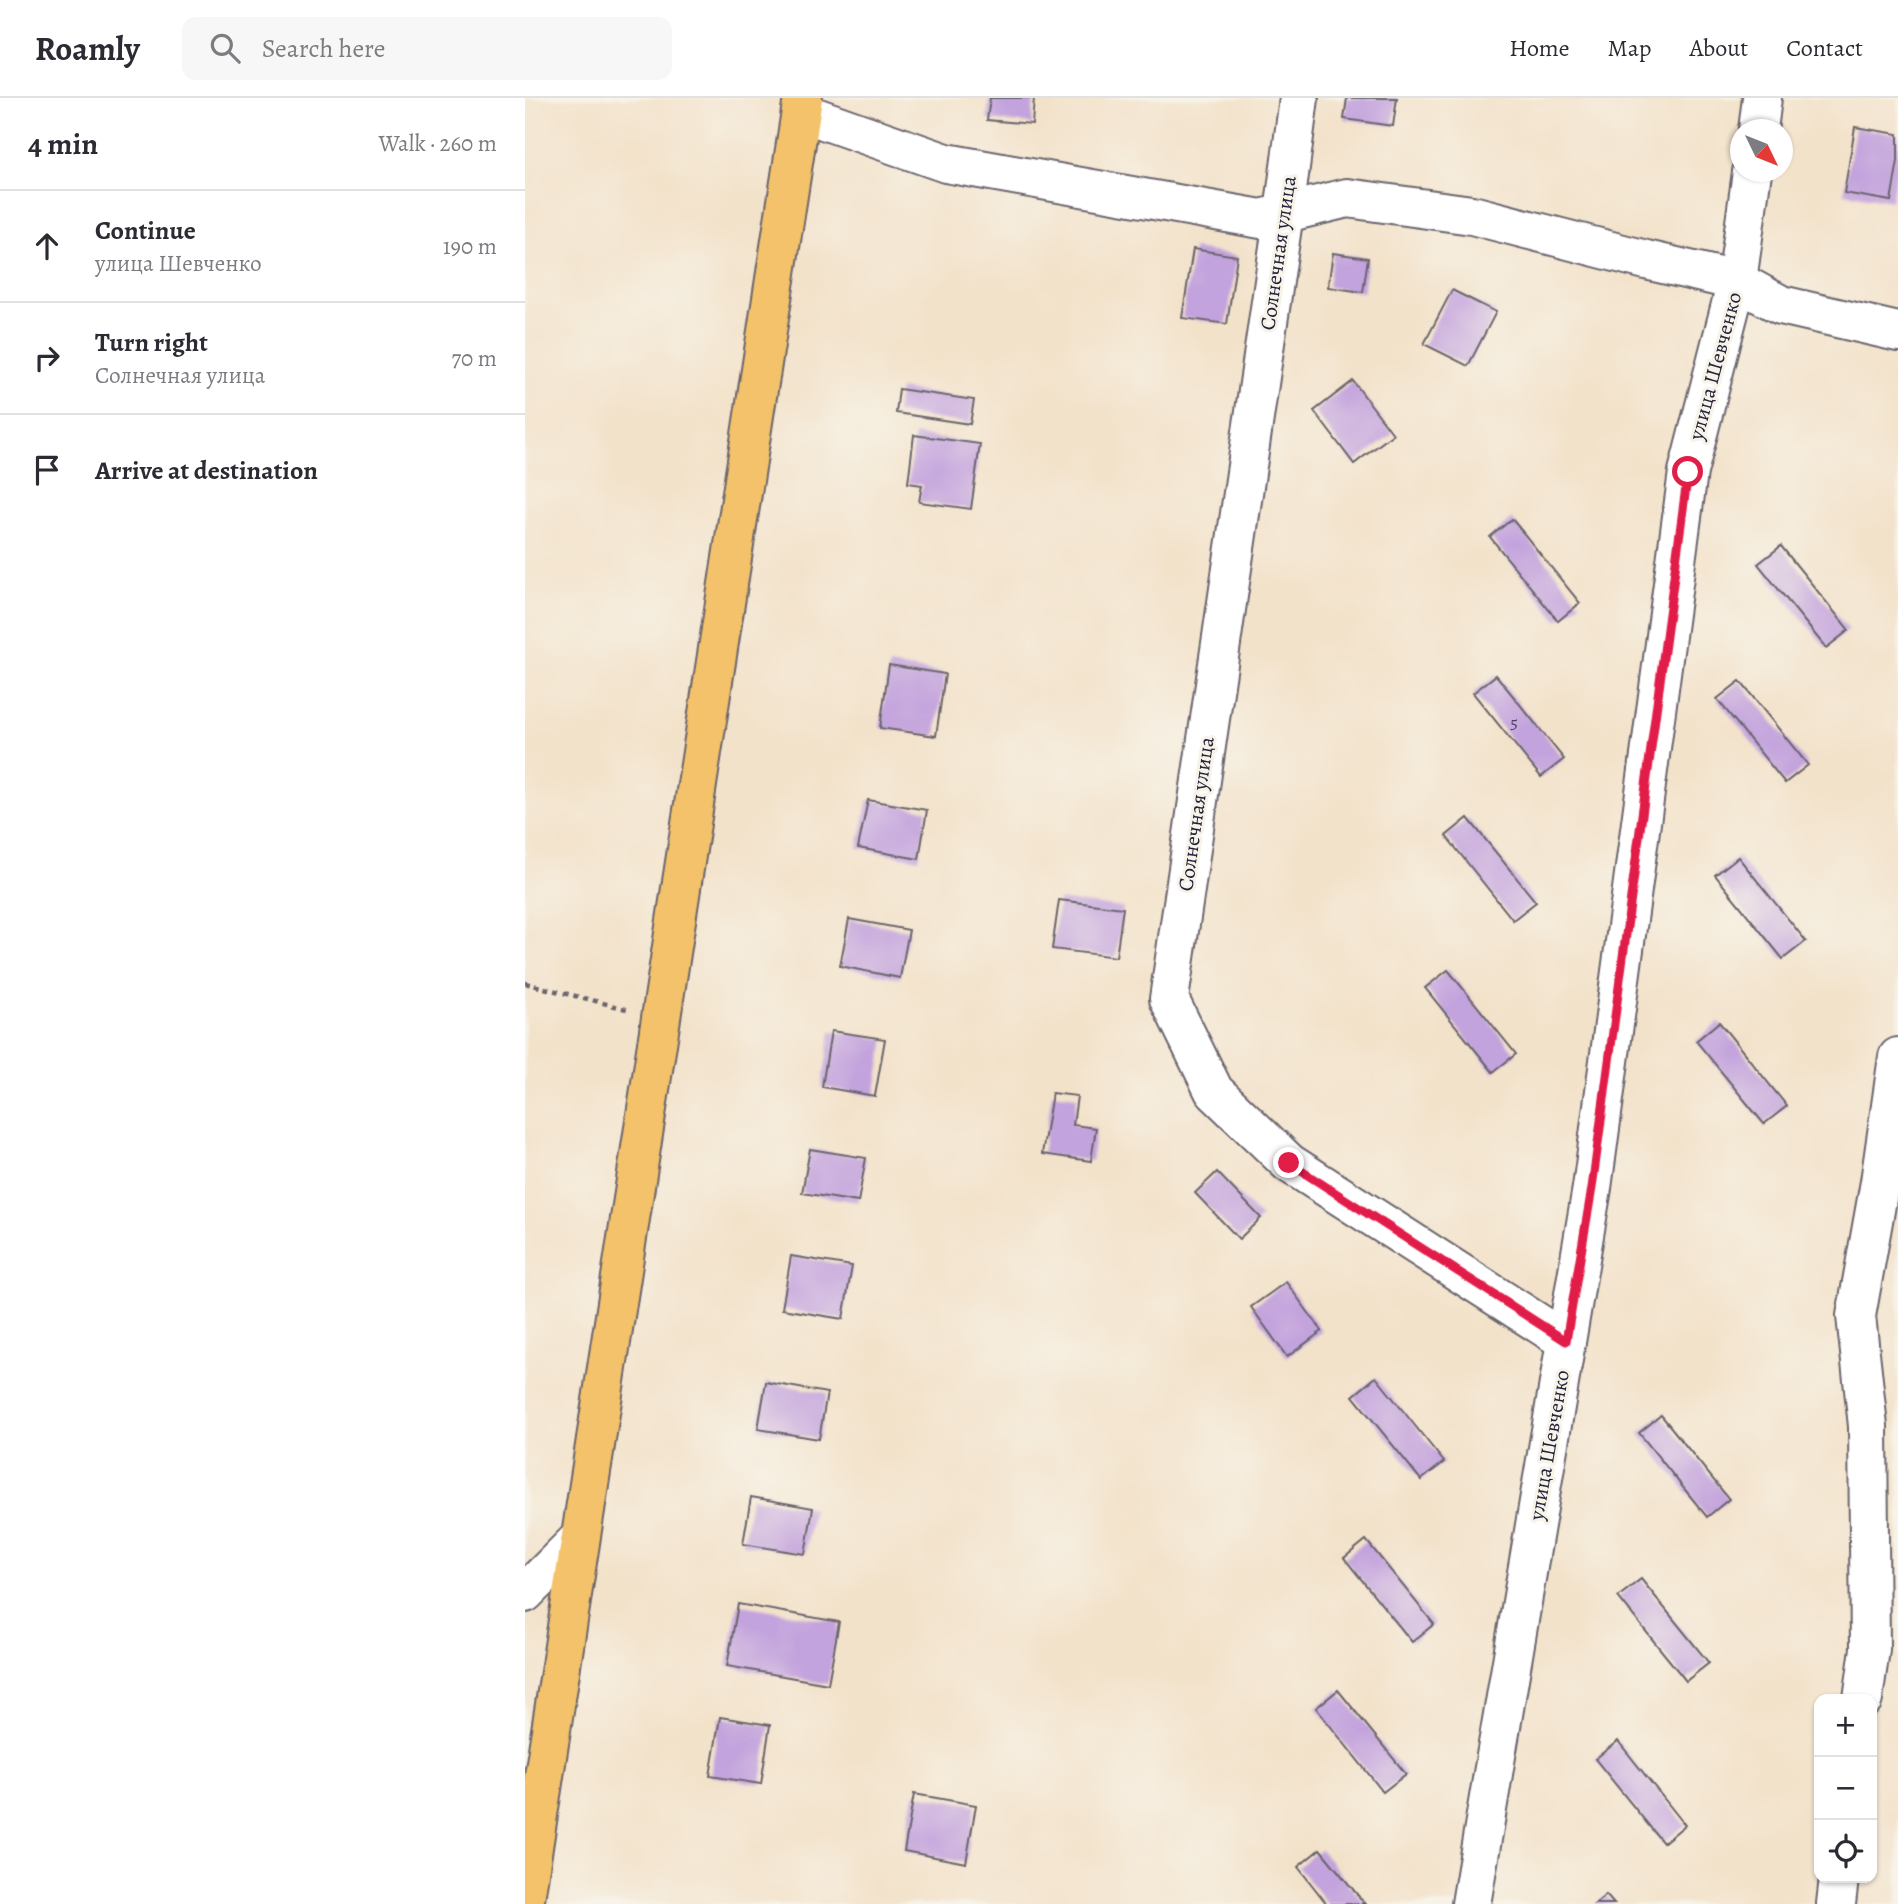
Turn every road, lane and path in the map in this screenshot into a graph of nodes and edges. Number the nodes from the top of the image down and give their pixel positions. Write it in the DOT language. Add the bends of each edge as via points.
graph roads {
  1 [pos="1299,98"];
  2 [pos="1762,98"];
  3 [pos="802,105"];
  4 [pos="1759,119"];
  5 [pos="1751,182"];
  6 [pos="1284,213"];
  7 [pos="1737,281"];
  8 [pos="1898,332"];
  9 [pos="525,983"];
  10 [pos="661,1017"];
  11 [pos="1898,1057"];
  12 [pos="1566,1341"];
  13 [pos="580,1538"];
  14 [pos="525,1593"];
  15 [pos="1864,1694"];
  16 [pos="526,1879"];
  17 [pos="1838,1883"];
  18 [pos="1471,1904"];
  19 [pos="1836,1904"];
  1 -- 6 [label="street, Солнечная улица"];
  2 -- 4 [label="street"];
  3 -- 6 [label="street" via="946,163 1261,219"];
  3 -- 10 [label="main road"];
  5 -- 7 [label="street, улица Шевченко"];
  6 -- 7 [label="street" via="1347,198 1472,215"];
  6 -- 12 [label="street, Солнечная улица" via="1169,999 1214,1091 1289,1163"];
  7 -- 8 [label="street" via="1781,305"];
  7 -- 12 [label="street, улица Шевченко" via="1688,472 1592,1188"];
  9 -- 10 [label="path"];
  10 -- 13 [label="main road"];
  11 -- 15 [label="street" via="1856,1316 1868,1426 1870,1649"];
  12 -- 18 [label="street, улица Шевченко"];
  13 -- 14 [label="street"];
  13 -- 16 [label="main road"];
  17 -- 19 [label="street"];
}
